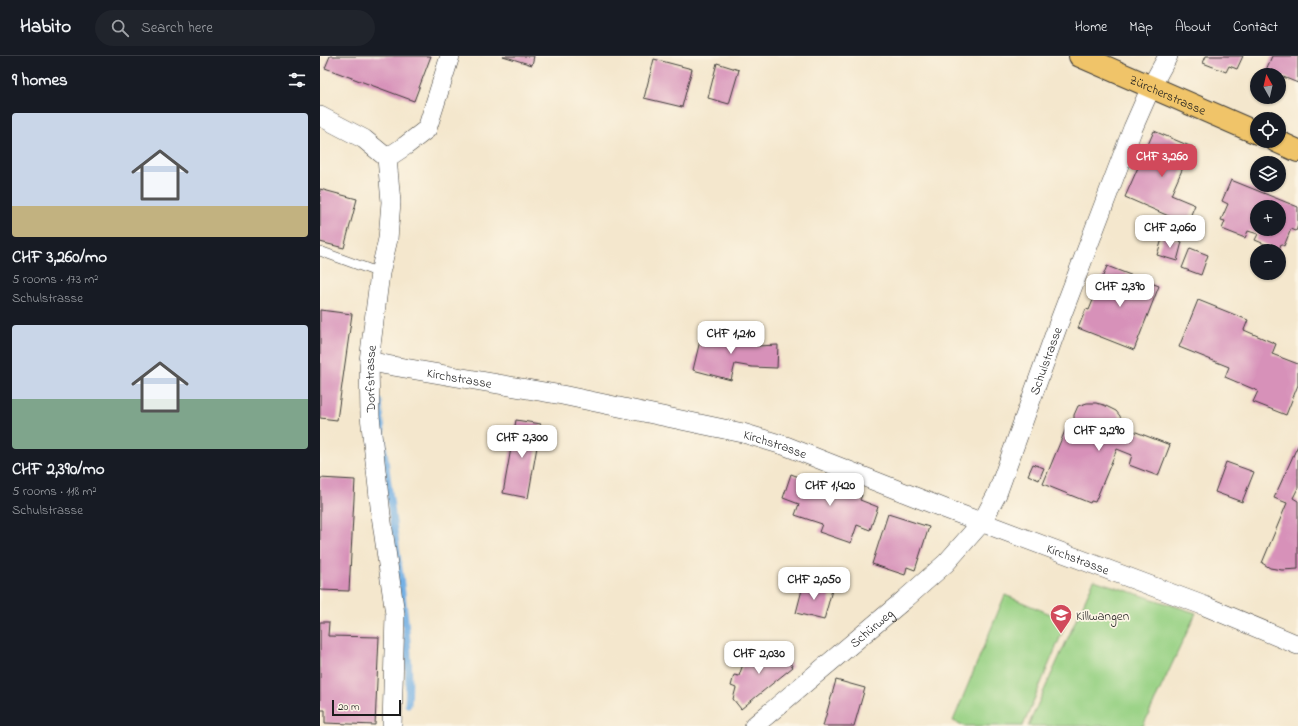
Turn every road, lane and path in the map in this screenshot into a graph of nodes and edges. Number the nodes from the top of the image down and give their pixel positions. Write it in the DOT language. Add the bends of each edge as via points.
graph roads {
  1 [pos="450,56"];
  2 [pos="1080,56"];
  3 [pos="1168,56"];
  4 [pos="1151,87"];
  5 [pos="320,116"];
  6 [pos="1250,130"];
  7 [pos="1286,146"];
  8 [pos="1298,151"];
  9 [pos="387,158"];
  10 [pos="320,251"];
  11 [pos="380,274"];
  12 [pos="369,361"];
  13 [pos="982,522"];
  14 [pos="1298,645"];
  15 [pos="392,726"];
  16 [pos="754,726"];
  1 -- 9 [label="street" via="426,129"];
  2 -- 4 [label="main road, Zürcherstrasse"];
  3 -- 4 [label="street, Schulstrasse"];
  4 -- 6 [label="main road, Zürcherstrasse"];
  4 -- 13 [label="street, Schulstrasse" via="1132,128 997,494"];
  5 -- 9 [label="street" via="364,139"];
  7 -- 8 [label="main road"];
  9 -- 11 [label="street, Dorfstrasse" via="391,202 388,239"];
  10 -- 11 [label="lane"];
  11 -- 12 [label="street, Dorfstrasse"];
  12 -- 13 [label="street, Kirchstrasse" via="562,395 743,432 786,446"];
  12 -- 15 [label="street, Dorfstrasse" via="370,416 395,614"];
  13 -- 14 [label="street, Kirchstrasse"];
  13 -- 16 [label="street, Schürweg" via="941,567"];
}
